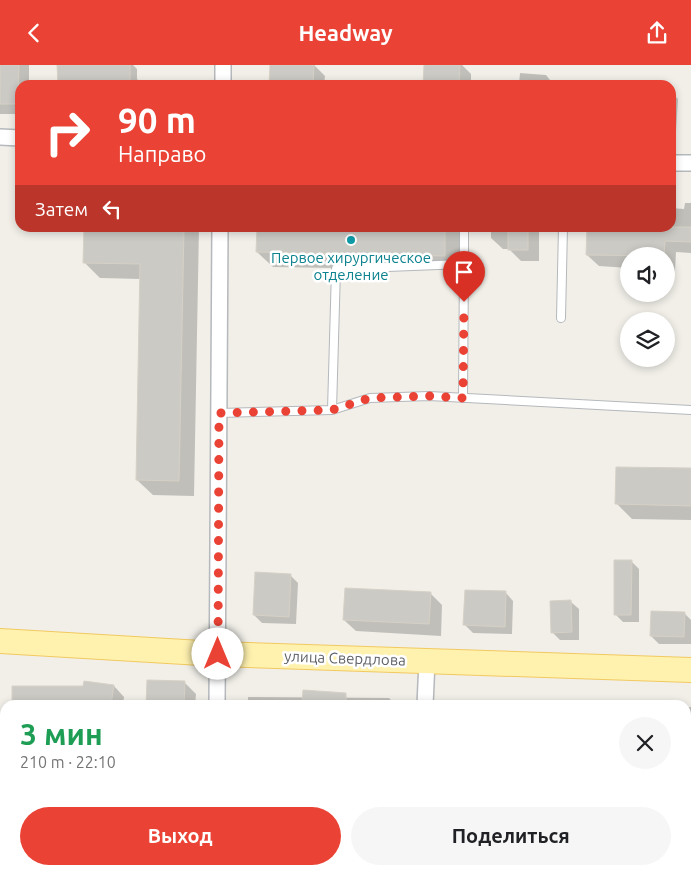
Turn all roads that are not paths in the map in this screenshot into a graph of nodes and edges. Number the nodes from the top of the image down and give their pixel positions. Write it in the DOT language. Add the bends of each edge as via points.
graph roads {
  1 [pos="224,65"];
  2 [pos="223,80"];
  3 [pos="0,137"];
  4 [pos="15,138"];
  5 [pos="676,163"];
  6 [pos="691,163"];
  7 [pos="220,232"];
  8 [pos="464,232"];
  9 [pos="563,232"];
  10 [pos="464,264"];
  11 [pos="561,319"];
  12 [pos="463,398"];
  13 [pos="332,410"];
  14 [pos="691,411"];
  15 [pos="219,413"];
  16 [pos="0,641"];
  17 [pos="218,654"];
  18 [pos="427,661"];
  19 [pos="691,670"];
  20 [pos="217,700"];
  21 [pos="425,700"];
  1 -- 2 [label="street"];
  3 -- 4 [label="street"];
  5 -- 6 [label="street"];
  7 -- 15 [label="street"];
  8 -- 10 [label="lane"];
  9 -- 11 [label="lane"];
  10 -- 12 [label="lane"];
  10 -- 13 [label="lane" via="336,269"];
  12 -- 13 [label="lane" via="370,398"];
  12 -- 14 [label="lane"];
  13 -- 15 [label="lane"];
  15 -- 17 [label="street"];
  16 -- 17 [label="main road, улица Свердлова"];
  17 -- 18 [label="main road, улица Свердлова"];
  17 -- 20 [label="street"];
  18 -- 19 [label="main road, улица Свердлова"];
  18 -- 21 [label="street"];
}
